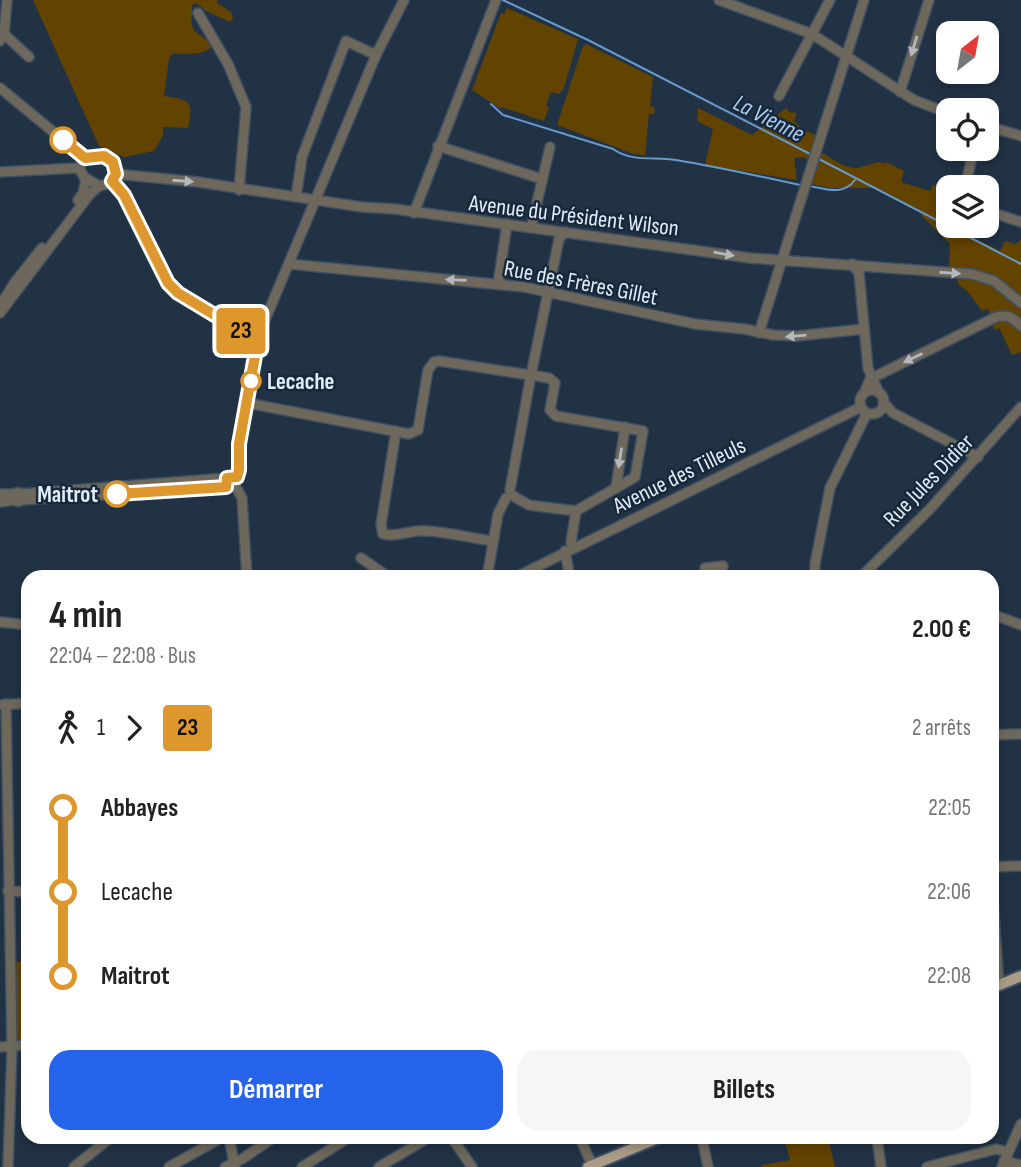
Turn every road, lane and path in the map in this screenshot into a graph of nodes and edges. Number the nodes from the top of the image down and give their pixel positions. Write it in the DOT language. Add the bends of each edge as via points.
graph roads {
  1 [pos="7,0"];
  2 [pos="404,0"];
  3 [pos="496,0"];
  4 [pos="719,0"];
  5 [pos="830,0"];
  6 [pos="864,0"];
  7 [pos="929,0"];
  8 [pos="198,13"];
  9 [pos="812,34"];
  10 [pos="2,37"];
  11 [pos="376,55"];
  12 [pos="29,57"];
  13 [pos="846,58"];
  14 [pos="0,88"];
  15 [pos="900,92"];
  16 [pos="779,96"];
  17 [pos="936,108"];
  18 [pos="999,130"];
  19 [pos="1021,136"];
  20 [pos="438,146"];
  21 [pos="550,147"];
  22 [pos="85,158"];
  23 [pos="79,168"];
  24 [pos="0,172"];
  25 [pos="114,177"];
  26 [pos="86,179"];
  27 [pos="542,179"];
  28 [pos="99,186"];
  29 [pos="239,190"];
  30 [pos="296,197"];
  31 [pos="316,200"];
  32 [pos="414,213"];
  33 [pos="999,215"];
  34 [pos="1021,222"];
  35 [pos="507,224"];
  36 [pos="531,228"];
  37 [pos="559,234"];
  38 [pos="782,260"];
  39 [pos="289,264"];
  40 [pos="861,269"];
  41 [pos="498,284"];
  42 [pos="548,293"];
  43 [pos="1021,303"];
  44 [pos="0,306"];
  45 [pos="0,313"];
  46 [pos="1021,326"];
  47 [pos="864,329"];
  48 [pos="760,333"];
  49 [pos="254,339"];
  50 [pos="531,375"];
  51 [pos="873,377"];
  52 [pos="865,391"];
  53 [pos="879,393"];
  54 [pos="883,402"];
  55 [pos="247,403"];
  56 [pos="1021,407"];
  57 [pos="864,410"];
  58 [pos="877,412"];
  59 [pos="893,413"];
  60 [pos="625,428"];
  61 [pos="396,432"];
  62 [pos="978,457"];
  63 [pos="230,481"];
  64 [pos="615,488"];
  65 [pos="0,494"];
  66 [pos="510,495"];
  67 [pos="18,497"];
  68 [pos="0,502"];
  69 [pos="576,511"];
  70 [pos="493,541"];
  71 [pos="569,550"];
  72 [pos="361,558"];
  73 [pos="723,566"];
  74 [pos="246,570"];
  75 [pos="378,570"];
  76 [pos="488,570"];
  77 [pos="530,570"];
  78 [pos="570,570"];
  79 [pos="705,570"];
  80 [pos="814,570"];
  81 [pos="868,570"];
  82 [pos="999,617"];
  83 [pos="0,622"];
  84 [pos="21,624"];
  85 [pos="1021,625"];
  86 [pos="21,704"];
  87 [pos="3,705"];
  88 [pos="1021,734"];
  89 [pos="999,735"];
  90 [pos="4,794"];
  91 [pos="1021,866"];
  92 [pos="999,867"];
  93 [pos="8,891"];
  94 [pos="21,892"];
  95 [pos="4,952"];
  96 [pos="1021,976"];
  97 [pos="999,985"];
  98 [pos="11,1015"];
  99 [pos="0,1016"];
  100 [pos="21,1046"];
  101 [pos="12,1047"];
  102 [pos="0,1048"];
  103 [pos="1021,1124"];
  104 [pos="103,1144"];
  105 [pos="210,1144"];
  106 [pos="229,1144"];
  107 [pos="264,1144"];
  108 [pos="338,1144"];
  109 [pos="418,1144"];
  110 [pos="456,1144"];
  111 [pos="582,1144"];
  112 [pos="643,1144"];
  113 [pos="703,1144"];
  114 [pos="878,1144"];
  115 [pos="1003,1162"];
  116 [pos="1021,1165"];
  117 [pos="231,1166"];
  118 [pos="590,1166"];
  119 [pos="8,1167"];
  120 [pos="74,1167"];
  121 [pos="169,1167"];
  122 [pos="302,1167"];
  123 [pos="379,1167"];
  124 [pos="472,1167"];
  125 [pos="708,1167"];
  126 [pos="881,1167"];
  127 [pos="927,1167"];
  1 -- 10 [label="street"];
  2 -- 11 [label="street"];
  3 -- 20 [label="street"];
  4 -- 9 [label="street"];
  5 -- 9 [label="street"];
  6 -- 13 [label="street"];
  7 -- 15 [label="street, one-way"];
  8 -- 29 [label="street" via="228,64 246,107"];
  9 -- 13 [label="street"];
  9 -- 16 [label="street"];
  10 -- 12 [label="street"];
  11 -- 30 [label="street" via="346,41 302,157"];
  11 -- 31 [label="street"];
  13 -- 15 [label="street"];
  13 -- 38 [label="street"];
  14 -- 22 [label="street"];
  15 -- 17 [label="street"];
  18 -- 19 [label="street"];
  20 -- 27 [label="street"];
  20 -- 32 [label="street"];
  21 -- 27 [label="street"];
  22 -- 23 [label="street"];
  22 -- 25 [label="street" via="107,157 115,166"];
  23 -- 24 [label="street"];
  23 -- 26 [label="street"];
  25 -- 28 [label="street"];
  25 -- 29 [label="street, Avenue du Président Wilson, one-way" via="198,182"];
  25 -- 49 [label="street" via="168,283"];
  26 -- 28 [label="street"];
  26 -- 44 [label="street" via="83,193"];
  27 -- 36 [label="street"];
  28 -- 45 [label="street"];
  29 -- 30 [label="street, Avenue du Président Wilson"];
  30 -- 31 [label="street, Avenue du Président Wilson"];
  31 -- 32 [label="street, Avenue du Président Wilson"];
  31 -- 39 [label="street"];
  32 -- 35 [label="street, Avenue du Président Wilson"];
  33 -- 34 [label="street"];
  35 -- 36 [label="street, Avenue du Président Wilson"];
  35 -- 41 [label="street"];
  36 -- 37 [label="street, Avenue du Président Wilson"];
  37 -- 38 [label="street, Avenue du Président Wilson, one-way"];
  37 -- 42 [label="street"];
  38 -- 40 [label="street, Avenue du Président Wilson" via="852,264"];
  38 -- 48 [label="street"];
  41 -- 39 [label="street, Rue des Frères Gillet, one-way"];
  39 -- 49 [label="street"];
  40 -- 43 [label="street, Avenue du Président Wilson, one-way" via="980,276 994,281"];
  40 -- 47 [label="street"];
  41 -- 42 [label="street, Rue des Frères Gillet"];
  42 -- 48 [label="street, Rue des Frères Gillet"];
  42 -- 50 [label="street"];
  46 -- 51 [label="street, one-way" via="1010,317 996,317"];
  47 -- 48 [label="street, Rue des Frères Gillet, one-way" via="784,337"];
  47 -- 51 [label="street"];
  49 -- 55 [label="street" via="257,345"];
  50 -- 60 [label="street" via="555,383 550,410 556,416"];
  50 -- 61 [label="street" via="434,362 428,370 418,430"];
  50 -- 66 [label="street"];
  51 -- 52 [label="street"];
  51 -- 53 [label="street"];
  52 -- 53 [label="street"];
  52 -- 57 [label="street" via="860,398"];
  53 -- 54 [label="street"];
  54 -- 58 [label="street"];
  54 -- 59 [label="street"];
  55 -- 61 [label="street"];
  55 -- 63 [label="street" via="239,470"];
  56 -- 62 [label="street, Rue Jules Didier"];
  57 -- 58 [label="street"];
  57 -- 71 [label="street, Avenue des Tilleuls"];
  57 -- 80 [label="street" via="831,488"];
  58 -- 59 [label="street"];
  59 -- 62 [label="street"];
  60 -- 64 [label="street, one-way"];
  60 -- 64 [label="street" via="643,431 635,477"];
  61 -- 70 [label="street" via="383,534 392,537 424,530"];
  62 -- 81 [label="street, Rue Jules Didier"];
  63 -- 67 [label="street"];
  63 -- 74 [label="street" via="242,498"];
  64 -- 69 [label="street"];
  65 -- 67 [label="street"];
  66 -- 69 [label="street" via="529,505"];
  66 -- 70 [label="street" via="498,514"];
  67 -- 68 [label="street"];
  69 -- 71 [label="street"];
  70 -- 76 [label="street"];
  71 -- 77 [label="street, Avenue des Tilleuls"];
  71 -- 78 [label="street"];
  72 -- 75 [label="street"];
  73 -- 79 [label="street"];
  82 -- 85 [label="street"];
  83 -- 84 [label="street"];
  86 -- 87 [label="street"];
  87 -- 90 [label="street"];
  88 -- 89 [label="street"];
  90 -- 93 [label="street"];
  91 -- 92 [label="street"];
  93 -- 94 [label="street"];
  93 -- 95 [label="street"];
  95 -- 98 [label="street"];
  96 -- 97 [label="main road"];
  98 -- 99 [label="street"];
  98 -- 101 [label="street"];
  100 -- 101 [label="street"];
  101 -- 102 [label="street"];
  101 -- 119 [label="street"];
  103 -- 115 [label="street"];
  104 -- 120 [label="street"];
  105 -- 121 [label="street"];
  106 -- 117 [label="street"];
  107 -- 117 [label="street"];
  108 -- 122 [label="street"];
  109 -- 123 [label="street"];
  110 -- 124 [label="street"];
  111 -- 118 [label="street"];
  112 -- 118 [label="main road"];
  113 -- 125 [label="street"];
  114 -- 126 [label="street"];
  115 -- 116 [label="street"];
  115 -- 127 [label="street" via="996,1149"];
}
